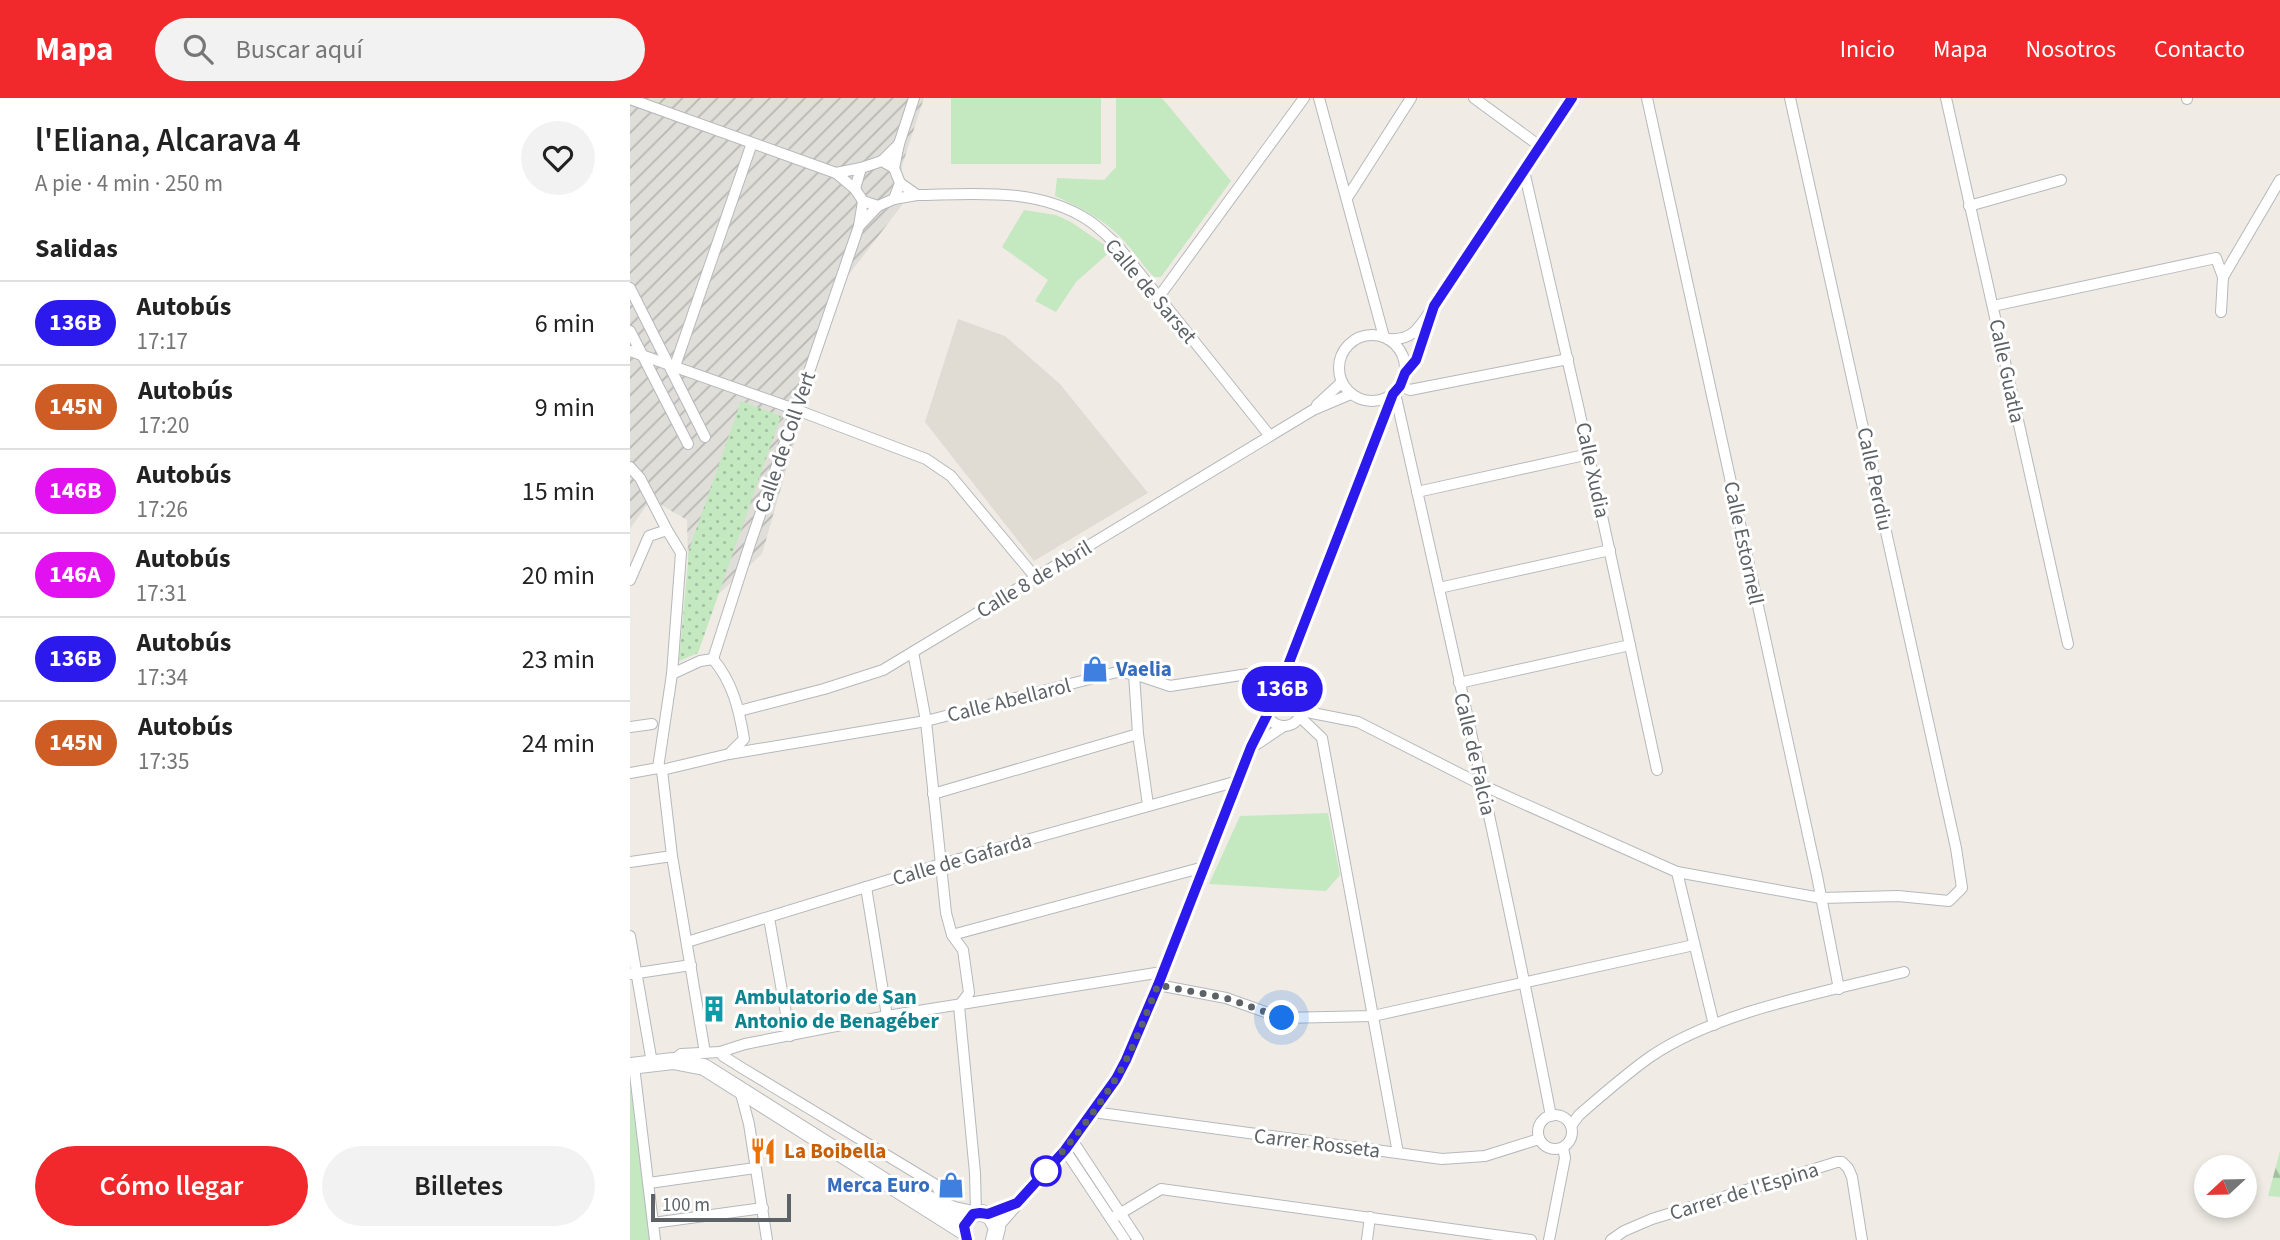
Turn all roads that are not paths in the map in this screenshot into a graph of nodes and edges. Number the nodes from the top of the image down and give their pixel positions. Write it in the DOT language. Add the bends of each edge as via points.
graph roads {
  1 [pos="914,98"];
  2 [pos="1304,98"];
  3 [pos="1319,98"];
  4 [pos="1411,98"];
  5 [pos="1474,98"];
  6 [pos="1572,98"];
  7 [pos="1647,98"];
  8 [pos="1790,98"];
  9 [pos="1945,98"];
  10 [pos="630,99"];
  11 [pos="752,143"];
  12 [pos="899,144"];
  13 [pos="1541,147"];
  14 [pos="882,161"];
  15 [pos="861,168"];
  16 [pos="894,168"];
  17 [pos="1524,171"];
  18 [pos="836,173"];
  19 [pos="2061,180"];
  20 [pos="2280,180"];
  21 [pos="900,183"];
  22 [pos="855,188"];
  23 [pos="917,195"];
  24 [pos="1348,198"];
  25 [pos="894,199"];
  26 [pos="863,201"];
  27 [pos="878,206"];
  28 [pos="1969,206"];
  29 [pos="859,226"];
  30 [pos="2223,277"];
  31 [pos="630,288"];
  32 [pos="1158,298"];
  33 [pos="1434,306"];
  34 [pos="1993,306"];
  35 [pos="2221,312"];
  36 [pos="630,331"];
  37 [pos="1386,338"];
  38 [pos="630,351"];
  39 [pos="642,355"];
  40 [pos="1568,359"];
  41 [pos="672,365"];
  42 [pos="1405,373"];
  43 [pos="1342,382"];
  44 [pos="1396,391"];
  45 [pos="1351,394"];
  46 [pos="1370,401"];
  47 [pos="797,410"];
  48 [pos="1313,410"];
  49 [pos="1380,427"];
  50 [pos="1270,436"];
  51 [pos="705,437"];
  52 [pos="688,444"];
  53 [pos="1589,454"];
  54 [pos="630,467"];
  55 [pos="1417,492"];
  56 [pos="667,530"];
  57 [pos="1610,550"];
  58 [pos="1036,578"];
  59 [pos="630,580"];
  60 [pos="1439,588"];
  61 [pos="2068,644"];
  62 [pos="1630,645"];
  63 [pos="913,652"];
  64 [pos="713,659"];
  65 [pos="1287,668"];
  66 [pos="673,674"];
  67 [pos="1133,674"];
  68 [pos="1459,683"];
  69 [pos="1284,689"];
  70 [pos="739,710"];
  71 [pos="1301,714"];
  72 [pos="1267,715"];
  73 [pos="926,721"];
  74 [pos="652,724"];
  75 [pos="1284,726"];
  76 [pos="630,727"];
  77 [pos="1138,734"];
  78 [pos="1251,747"];
  79 [pos="729,754"];
  80 [pos="660,769"];
  81 [pos="1657,770"];
  82 [pos="630,773"];
  83 [pos="1238,781"];
  84 [pos="1484,786"];
  85 [pos="933,794"];
  86 [pos="1148,806"];
  87 [pos="672,856"];
  88 [pos="630,862"];
  89 [pos="941,864"];
  90 [pos="1204,867"];
  91 [pos="1676,873"];
  92 [pos="866,887"];
  93 [pos="1821,898"];
  94 [pos="769,918"];
  95 [pos="952,935"];
  96 [pos="630,936"];
  97 [pos="687,942"];
  98 [pos="1695,945"];
  99 [pos="691,965"];
  100 [pos="1905,971"];
  101 [pos="1163,972"];
  102 [pos="633,973"];
  103 [pos="1525,984"];
  104 [pos="1158,985"];
  105 [pos="1839,989"];
  106 [pos="958,1006"];
  107 [pos="887,1016"];
  108 [pos="1373,1016"];
  109 [pos="1714,1025"];
  110 [pos="790,1036"];
  111 [pos="720,1052"];
  112 [pos="705,1053"];
  113 [pos="673,1061"];
  114 [pos="652,1063"];
  115 [pos="632,1066"];
  116 [pos="740,1090"];
  117 [pos="767,1108"];
  118 [pos="1093,1112"];
  119 [pos="1551,1116"];
  120 [pos="749,1124"];
  121 [pos="1571,1126"];
  122 [pos="1539,1139"];
  123 [pos="1072,1140"];
  124 [pos="1563,1148"];
  125 [pos="1065,1150"];
  126 [pos="1398,1153"];
  127 [pos="755,1168"];
  128 [pos="877,1176"];
  129 [pos="649,1183"];
  130 [pos="1017,1203"];
  131 [pos="948,1207"];
  132 [pos="763,1208"];
  133 [pos="1116,1216"];
  134 [pos="1370,1217"];
  135 [pos="985,1220"];
  136 [pos="653,1223"];
  137 [pos="965,1235"];
  138 [pos="655,1240"];
  139 [pos="767,1240"];
  140 [pos="1125,1240"];
  141 [pos="1138,1240"];
  142 [pos="1367,1240"];
  143 [pos="1531,1240"];
  144 [pos="1549,1240"];
  145 [pos="1611,1240"];
  146 [pos="1861,1240"];
  1 -- 12 [label="street"];
  2 -- 32 [label="street"];
  3 -- 24 [label="street"];
  4 -- 24 [label="street"];
  5 -- 13 [label="street"];
  6 -- 13 [label="street"];
  7 -- 93 [label="street, Calle Estornell"];
  8 -- 93 [label="street, Calle Perdiu" via="1962,888 1949,901"];
  9 -- 28 [label="street, Calle Guatla"];
  10 -- 11 [label="street"];
  11 -- 18 [label="street"];
  11 -- 41 [label="street"];
  12 -- 14 [label="street"];
  12 -- 16 [label="street"];
  13 -- 17 [label="street"];
  14 -- 15 [label="street"];
  14 -- 16 [label="street"];
  15 -- 18 [label="street"];
  15 -- 22 [label="street"];
  16 -- 21 [label="street"];
  17 -- 33 [label="street"];
  17 -- 40 [label="street, Calle Xudia"];
  18 -- 22 [label="street"];
  19 -- 28 [label="street"];
  20 -- 30 [label="street"];
  21 -- 23 [label="street"];
  21 -- 25 [label="street"];
  22 -- 26 [label="street"];
  23 -- 25 [label="street, Calle de Sarset"];
  23 -- 32 [label="street, Calle de Sarset" via="1005,194 1046,200 1089,220 1117,246"];
  24 -- 37 [label="street"];
  25 -- 27 [label="street"];
  26 -- 27 [label="street"];
  26 -- 29 [label="street, Calle de Coll Vert"];
  27 -- 29 [label="street, Calle de Coll Vert"];
  28 -- 34 [label="street, Calle Guatla"];
  29 -- 47 [label="street, Calle de Coll Vert"];
  30 -- 34 [label="street" via="2216,258"];
  30 -- 35 [label="street"];
  31 -- 41 [label="street"];
  32 -- 50 [label="street, Calle de Sarset"];
  33 -- 37 [label="street" via="1411,336"];
  33 -- 42 [label="street" via="1416,360"];
  34 -- 61 [label="street, Calle Guatla"];
  36 -- 39 [label="street"];
  37 -- 42 [label="street" via="1402,354"];
  37 -- 43 [label="street" via="1370,335 1350,343 1339,362"];
  38 -- 39 [label="street"];
  39 -- 41 [label="street"];
  39 -- 52 [label="street"];
  40 -- 44 [label="street"];
  40 -- 53 [label="street, Calle Xudia"];
  41 -- 47 [label="street"];
  41 -- 51 [label="street"];
  42 -- 44 [label="street"];
  43 -- 45 [label="street"];
  43 -- 48 [label="street, Calle 8 de Abril"];
  44 -- 46 [label="street"];
  44 -- 49 [label="street"];
  44 -- 55 [label="street, Calle de Falcia"];
  45 -- 46 [label="street"];
  45 -- 48 [label="street, Calle 8 de Abril"];
  46 -- 49 [label="street"];
  47 -- 58 [label="street" via="926,459 951,476"];
  47 -- 64 [label="street, Calle de Coll Vert"];
  48 -- 50 [label="street, Calle 8 de Abril"];
  49 -- 65 [label="street"];
  50 -- 58 [label="street, Calle 8 de Abril"];
  53 -- 55 [label="street"];
  53 -- 57 [label="street, Calle Xudia"];
  54 -- 56 [label="street"];
  55 -- 60 [label="street, Calle de Falcia"];
  56 -- 59 [label="street" via="649,536"];
  56 -- 66 [label="street" via="681,553"];
  57 -- 60 [label="street"];
  57 -- 62 [label="street, Calle Xudia"];
  58 -- 63 [label="street, Calle 8 de Abril"];
  60 -- 68 [label="street, Calle de Falcia"];
  62 -- 68 [label="street"];
  62 -- 81 [label="street, Calle Xudia"];
  63 -- 70 [label="street, Calle 8 de Abril" via="883,670"];
  63 -- 73 [label="street"];
  64 -- 66 [label="street"];
  64 -- 70 [label="street" via="727,676"];
  65 -- 67 [label="street, Calle Abellarol" via="1170,686"];
  65 -- 69 [label="street"];
  66 -- 80 [label="street"];
  67 -- 73 [label="street, Calle Abellarol" via="1117,672"];
  67 -- 77 [label="street"];
  68 -- 84 [label="street, Calle de Falcia"];
  69 -- 71 [label="street" via="1298,696"];
  69 -- 72 [label="street" via="1267,700"];
  70 -- 79 [label="street" via="744,739"];
  71 -- 75 [label="street"];
  71 -- 84 [label="street" via="1357,722"];
  71 -- 108 [label="street" via="1322,738"];
  72 -- 75 [label="street"];
  72 -- 78 [label="street"];
  73 -- 79 [label="street, Calle Abellarol"];
  73 -- 85 [label="street"];
  74 -- 76 [label="street"];
  75 -- 78 [label="street"];
  77 -- 85 [label="street"];
  77 -- 86 [label="street"];
  78 -- 83 [label="street"];
  79 -- 80 [label="street, Calle Abellarol"];
  80 -- 82 [label="street, Calle Abellarol"];
  80 -- 87 [label="street"];
  83 -- 86 [label="street, Calle de Gafarda"];
  83 -- 90 [label="street"];
  84 -- 91 [label="street"];
  84 -- 103 [label="street, Calle de Falcia"];
  85 -- 89 [label="street"];
  86 -- 89 [label="street, Calle de Gafarda"];
  87 -- 88 [label="street"];
  87 -- 97 [label="street"];
  89 -- 92 [label="street, Calle de Gafarda"];
  89 -- 95 [label="street"];
  90 -- 95 [label="street"];
  90 -- 101 [label="street"];
  91 -- 93 [label="street"];
  91 -- 98 [label="street"];
  92 -- 94 [label="street, Calle de Gafarda"];
  92 -- 107 [label="street"];
  93 -- 105 [label="street, Calle Estornell"];
  94 -- 97 [label="street, Calle de Gafarda"];
  94 -- 110 [label="street"];
  95 -- 106 [label="street" via="963,950 969,993"];
  96 -- 102 [label="street"];
  97 -- 99 [label="street"];
  98 -- 103 [label="street"];
  98 -- 109 [label="street"];
  99 -- 102 [label="street"];
  99 -- 112 [label="street"];
  100 -- 105 [label="street"];
  101 -- 104 [label="street"];
  101 -- 106 [label="street"];
  102 -- 114 [label="street"];
  103 -- 108 [label="street"];
  103 -- 119 [label="street, Calle de Falcia"];
  104 -- 108 [label="street" via="1226,998 1282,1018"];
  104 -- 118 [label="street" via="1126,1060"];
  105 -- 109 [label="street"];
  106 -- 107 [label="street"];
  106 -- 135 [label="street" via="975,1173"];
  107 -- 110 [label="street"];
  108 -- 126 [label="street"];
  109 -- 121 [label="street" via="1652,1056 1593,1102"];
  110 -- 111 [label="street"];
  111 -- 112 [label="street"];
  111 -- 131 [label="street" via="936,1185"];
  112 -- 113 [label="street" via="681,1054"];
  113 -- 114 [label="main road"];
  113 -- 116 [label="main road" via="704,1068"];
  114 -- 115 [label="main road"];
  115 -- 129 [label="street"];
  116 -- 117 [label="main road"];
  116 -- 120 [label="street"];
  117 -- 120 [label="street"];
  117 -- 128 [label="main road"];
  118 -- 123 [label="street"];
  118 -- 126 [label="street, Carrer Rosseta"];
  119 -- 121 [label="street" via="1565,1118"];
  119 -- 122 [label="street" via="1539,1125"];
  120 -- 127 [label="street"];
  121 -- 124 [label="street" via="1571,1137"];
  122 -- 124 [label="street" via="1550,1149"];
  122 -- 126 [label="street, Carrer Rosseta" via="1485,1156 1442,1159"];
  123 -- 125 [label="street"];
  123 -- 133 [label="street"];
  124 -- 144 [label="street"];
  125 -- 130 [label="street"];
  125 -- 133 [label="street"];
  127 -- 129 [label="street"];
  127 -- 132 [label="street"];
  128 -- 131 [label="main road"];
  128 -- 137 [label="main road"];
  129 -- 136 [label="street"];
  130 -- 135 [label="street"];
  130 -- 135 [label="street"];
  131 -- 135 [label="main road"];
  132 -- 136 [label="street"];
  132 -- 139 [label="street"];
  133 -- 134 [label="street" via="1161,1189"];
  133 -- 140 [label="street"];
  133 -- 141 [label="street"];
  134 -- 142 [label="street"];
  134 -- 143 [label="street"];
  135 -- 137 [label="main road" via="965,1221"];
  136 -- 138 [label="street"];
  145 -- 146 [label="street, Carrer de l'Espina" via="1653,1219 1842,1162 1852,1177"];
}
